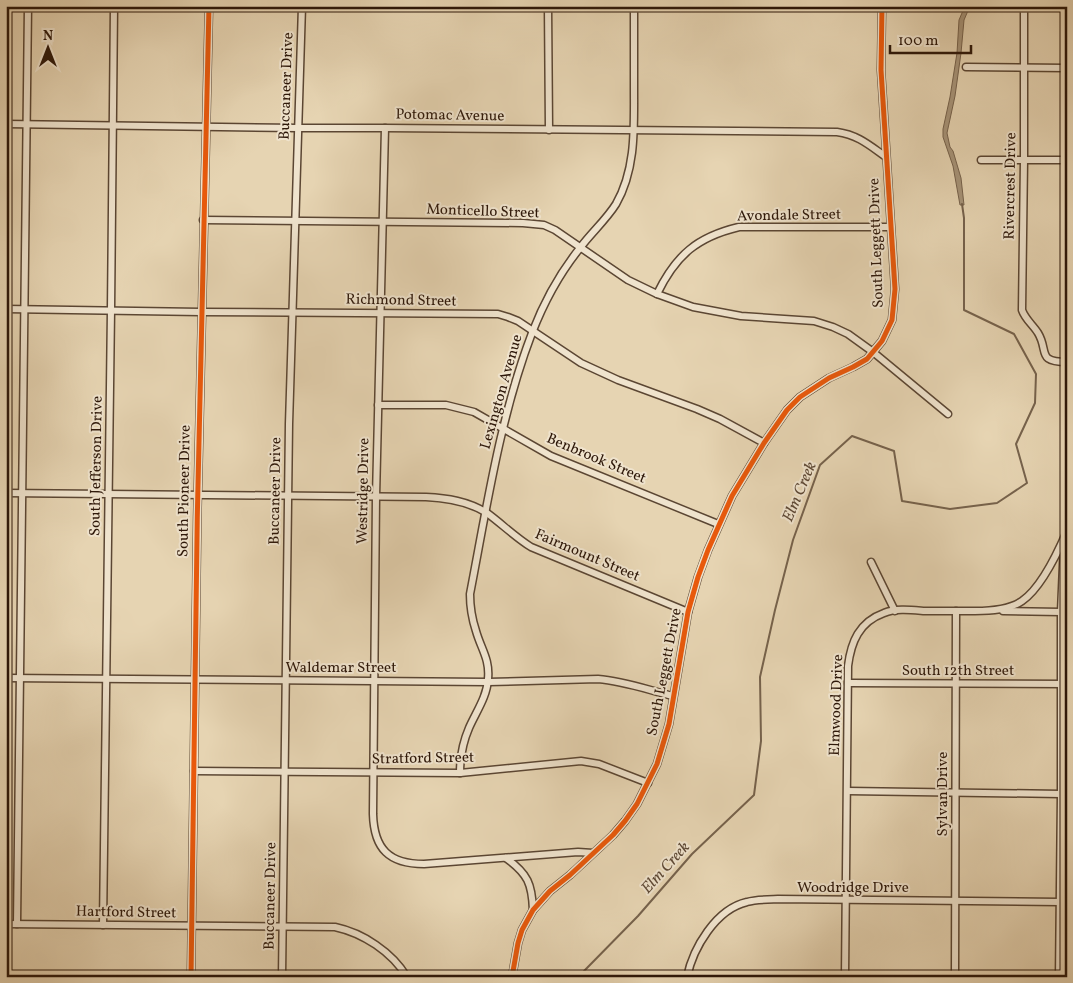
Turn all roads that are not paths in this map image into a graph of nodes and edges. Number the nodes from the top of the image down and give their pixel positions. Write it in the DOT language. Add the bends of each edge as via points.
graph roads {
  1 [pos="28,6"];
  2 [pos="114,6"];
  3 [pos="209,6"];
  4 [pos="302,6"];
  5 [pos="548,6"];
  6 [pos="634,6"];
  7 [pos="882,6"];
  8 [pos="1024,6"];
  9 [pos="966,68"];
  10 [pos="1024,68"];
  11 [pos="1067,68"];
  12 [pos="6,124"];
  13 [pos="27,125"];
  14 [pos="113,125"];
  15 [pos="206,127"];
  16 [pos="298,128"];
  17 [pos="385,128"];
  18 [pos="549,130"];
  19 [pos="634,130"];
  20 [pos="886,157"];
  21 [pos="981,160"];
  22 [pos="1024,160"];
  23 [pos="1067,160"];
  24 [pos="203,220"];
  25 [pos="294,221"];
  26 [pos="383,222"];
  27 [pos="890,228"];
  28 [pos="580,248"];
  29 [pos="657,294"];
  30 [pos="6,309"];
  31 [pos="24,309"];
  32 [pos="111,310"];
  33 [pos="201,312"];
  34 [pos="292,312"];
  35 [pos="380,313"];
  36 [pos="532,331"];
  37 [pos="873,352"];
  38 [pos="1067,362"];
  39 [pos="378,405"];
  40 [pos="948,414"];
  41 [pos="502,428"];
  42 [pos="764,443"];
  43 [pos="6,493"];
  44 [pos="22,493"];
  45 [pos="109,494"];
  46 [pos="197,495"];
  47 [pos="288,496"];
  48 [pos="376,496"];
  49 [pos="485,512"];
  50 [pos="718,524"];
  51 [pos="1067,531"];
  52 [pos="1065,538"];
  53 [pos="871,562"];
  54 [pos="895,611"];
  55 [pos="956,611"];
  56 [pos="990,611"];
  57 [pos="688,612"];
  58 [pos="1061,612"];
  59 [pos="6,678"];
  60 [pos="20,678"];
  61 [pos="107,678"];
  62 [pos="195,678"];
  63 [pos="286,680"];
  64 [pos="374,680"];
  65 [pos="488,682"];
  66 [pos="849,683"];
  67 [pos="956,684"];
  68 [pos="1064,684"];
  69 [pos="673,696"];
  70 [pos="194,771"];
  71 [pos="285,772"];
  72 [pos="374,773"];
  73 [pos="460,773"];
  74 [pos="648,783"];
  75 [pos="848,792"];
  76 [pos="956,794"];
  77 [pos="1061,794"];
  78 [pos="593,853"];
  79 [pos="506,858"];
  80 [pos="1064,859"];
  81 [pos="846,900"];
  82 [pos="956,901"];
  83 [pos="1060,902"];
  84 [pos="533,910"];
  85 [pos="6,924"];
  86 [pos="17,924"];
  87 [pos="103,925"];
  88 [pos="192,926"];
  89 [pos="283,927"];
  90 [pos="191,977"];
  91 [pos="282,977"];
  92 [pos="407,977"];
  93 [pos="512,977"];
  94 [pos="687,977"];
  95 [pos="846,977"];
  96 [pos="955,977"];
  97 [pos="1059,977"];
  1 -- 13 [label="street"];
  2 -- 14 [label="street, South Jefferson Drive"];
  3 -- 15 [label="street, South Pioneer Drive"];
  4 -- 16 [label="street, Buccaneer Drive"];
  5 -- 18 [label="street"];
  6 -- 19 [label="street, Lexington Avenue"];
  7 -- 20 [label="street, South Leggett Drive"];
  8 -- 10 [label="street, Rivercrest Drive"];
  9 -- 10 [label="street"];
  10 -- 11 [label="street"];
  10 -- 22 [label="street, Rivercrest Drive"];
  12 -- 13 [label="street, Potomac Avenue"];
  13 -- 14 [label="street, Potomac Avenue"];
  13 -- 31 [label="street"];
  14 -- 15 [label="street, Potomac Avenue"];
  14 -- 32 [label="street, South Jefferson Drive"];
  15 -- 16 [label="street, Potomac Avenue"];
  15 -- 24 [label="street, South Pioneer Drive"];
  16 -- 17 [label="street, Potomac Avenue"];
  16 -- 25 [label="street, Buccaneer Drive"];
  17 -- 18 [label="street, Potomac Avenue"];
  17 -- 26 [label="street, Westridge Drive"];
  18 -- 19 [label="street, Potomac Avenue"];
  19 -- 20 [label="street, Potomac Avenue" via="849,133"];
  19 -- 28 [label="street, Lexington Avenue" via="630,165 622,191 611,211"];
  20 -- 27 [label="street, South Leggett Drive"];
  21 -- 22 [label="street"];
  22 -- 23 [label="street"];
  22 -- 38 [label="street, Rivercrest Drive" via="1022,310 1040,337 1044,354 1051,361"];
  24 -- 25 [label="street, Monticello Street"];
  24 -- 33 [label="street, South Pioneer Drive"];
  25 -- 26 [label="street, Monticello Street"];
  25 -- 34 [label="street, Buccaneer Drive"];
  26 -- 28 [label="street, Monticello Street" via="544,225"];
  26 -- 35 [label="street, Westridge Drive"];
  27 -- 29 [label="street, Avondale Street" via="739,227 724,230 697,243 674,264"];
  27 -- 37 [label="street, South Leggett Drive" via="894,310 882,341"];
  28 -- 29 [label="street, Monticello Street" via="628,280"];
  28 -- 36 [label="street, Lexington Avenue" via="546,298"];
  29 -- 37 [label="street, Monticello Street" via="693,307 741,316 814,321 848,334"];
  30 -- 31 [label="street, Richmond Street"];
  31 -- 32 [label="street, Richmond Street"];
  31 -- 44 [label="street"];
  32 -- 33 [label="street, Richmond Street"];
  32 -- 45 [label="street, South Jefferson Drive"];
  33 -- 34 [label="street, Richmond Street"];
  33 -- 46 [label="street, South Pioneer Drive"];
  34 -- 35 [label="street, Richmond Street"];
  34 -- 47 [label="street, Buccaneer Drive"];
  35 -- 36 [label="street, Richmond Street" via="498,314"];
  35 -- 39 [label="street, Westridge Drive"];
  36 -- 41 [label="street, Lexington Avenue"];
  36 -- 42 [label="street, Richmond Street" via="581,363 720,419"];
  37 -- 40 [label="street, Monticello Street"];
  37 -- 42 [label="street, South Leggett Drive" via="853,368 829,378 800,397"];
  39 -- 41 [label="street, Benbrook Street" via="446,405 474,412"];
  39 -- 48 [label="street, Westridge Drive"];
  41 -- 49 [label="street, Lexington Avenue"];
  41 -- 50 [label="street, Benbrook Street" via="550,456"];
  42 -- 50 [label="street, South Leggett Drive"];
  43 -- 44 [label="street, Fairmount Street"];
  44 -- 45 [label="street, Fairmount Street"];
  44 -- 60 [label="street"];
  45 -- 46 [label="street, Fairmount Street"];
  45 -- 61 [label="street, South Jefferson Drive"];
  46 -- 47 [label="street, Fairmount Street"];
  46 -- 62 [label="street, South Pioneer Drive"];
  47 -- 48 [label="street, Fairmount Street"];
  47 -- 63 [label="street, Buccaneer Drive"];
  48 -- 49 [label="street, Fairmount Street" via="451,498"];
  48 -- 64 [label="street, Westridge Drive"];
  49 -- 57 [label="street, Fairmount Street" via="531,547"];
  49 -- 65 [label="street, Lexington Avenue" via="470,603 476,633 485,651"];
  50 -- 57 [label="street, South Leggett Drive"];
  51 -- 52 [label="street, Elmwood Drive"];
  52 -- 56 [label="street, Elmwood Drive" via="1030,594 1009,607"];
  52 -- 58 [label="street"];
  53 -- 54 [label="street"];
  54 -- 55 [label="street, Elmwood Drive"];
  54 -- 66 [label="street, Elmwood Drive" via="871,619 860,630 850,654"];
  55 -- 56 [label="street, Elmwood Drive"];
  55 -- 67 [label="street, Sylvan Drive"];
  56 -- 58 [label="street"];
  57 -- 69 [label="street, South Leggett Drive"];
  58 -- 68 [label="street"];
  59 -- 60 [label="street, Waldemar Street"];
  60 -- 61 [label="street, Waldemar Street"];
  60 -- 86 [label="street"];
  61 -- 62 [label="street, Waldemar Street"];
  61 -- 87 [label="street, South Jefferson Drive"];
  62 -- 63 [label="street, Waldemar Street"];
  62 -- 70 [label="street, South Pioneer Drive"];
  63 -- 64 [label="street, Waldemar Street"];
  63 -- 71 [label="street, Buccaneer Drive"];
  64 -- 65 [label="street, Waldemar Street"];
  64 -- 72 [label="street, Westridge Drive"];
  65 -- 69 [label="street, Waldemar Street" via="598,679"];
  65 -- 73 [label="street, Lexington Avenue" via="483,701 468,730"];
  66 -- 67 [label="street, South 12th Street"];
  66 -- 75 [label="street, Elmwood Drive"];
  67 -- 68 [label="street, South 12th Street"];
  67 -- 76 [label="street, Sylvan Drive"];
  68 -- 77 [label="street"];
  69 -- 74 [label="street, South Leggett Drive" via="664,745"];
  70 -- 71 [label="street, Stratford Street"];
  70 -- 88 [label="street, South Pioneer Drive"];
  71 -- 72 [label="street, Stratford Street"];
  71 -- 89 [label="street, Buccaneer Drive"];
  72 -- 73 [label="street, Stratford Street"];
  72 -- 79 [label="street, Westridge Drive" via="373,825 377,839 391,857 412,864"];
  73 -- 74 [label="street, Stratford Street" via="581,761 599,764"];
  74 -- 78 [label="street, South Leggett Drive" via="624,821"];
  75 -- 76 [label="street"];
  75 -- 81 [label="street, Elmwood Drive"];
  76 -- 77 [label="street"];
  76 -- 82 [label="street, Sylvan Drive"];
  77 -- 80 [label="street"];
  78 -- 79 [label="street"];
  78 -- 84 [label="street, South Leggett Drive"];
  79 -- 84 [label="street" via="526,876"];
  80 -- 83 [label="street"];
  81 -- 82 [label="street, Woodridge Drive"];
  81 -- 94 [label="street, Woodridge Drive" via="745,902 723,915 711,927 693,956"];
  81 -- 95 [label="street, Elmwood Drive"];
  82 -- 83 [label="street, Woodridge Drive"];
  82 -- 96 [label="street, Sylvan Drive"];
  83 -- 97 [label="street"];
  84 -- 93 [label="street, South Leggett Drive" via="522,930"];
  85 -- 86 [label="street, Hartford Street"];
  86 -- 87 [label="street, Hartford Street"];
  87 -- 88 [label="street, Hartford Street"];
  88 -- 89 [label="street, Hartford Street"];
  88 -- 90 [label="street, South Pioneer Drive"];
  89 -- 91 [label="street, Buccaneer Drive"];
  89 -- 92 [label="street, Hartford Street" via="335,927 355,933 390,957"];
}
